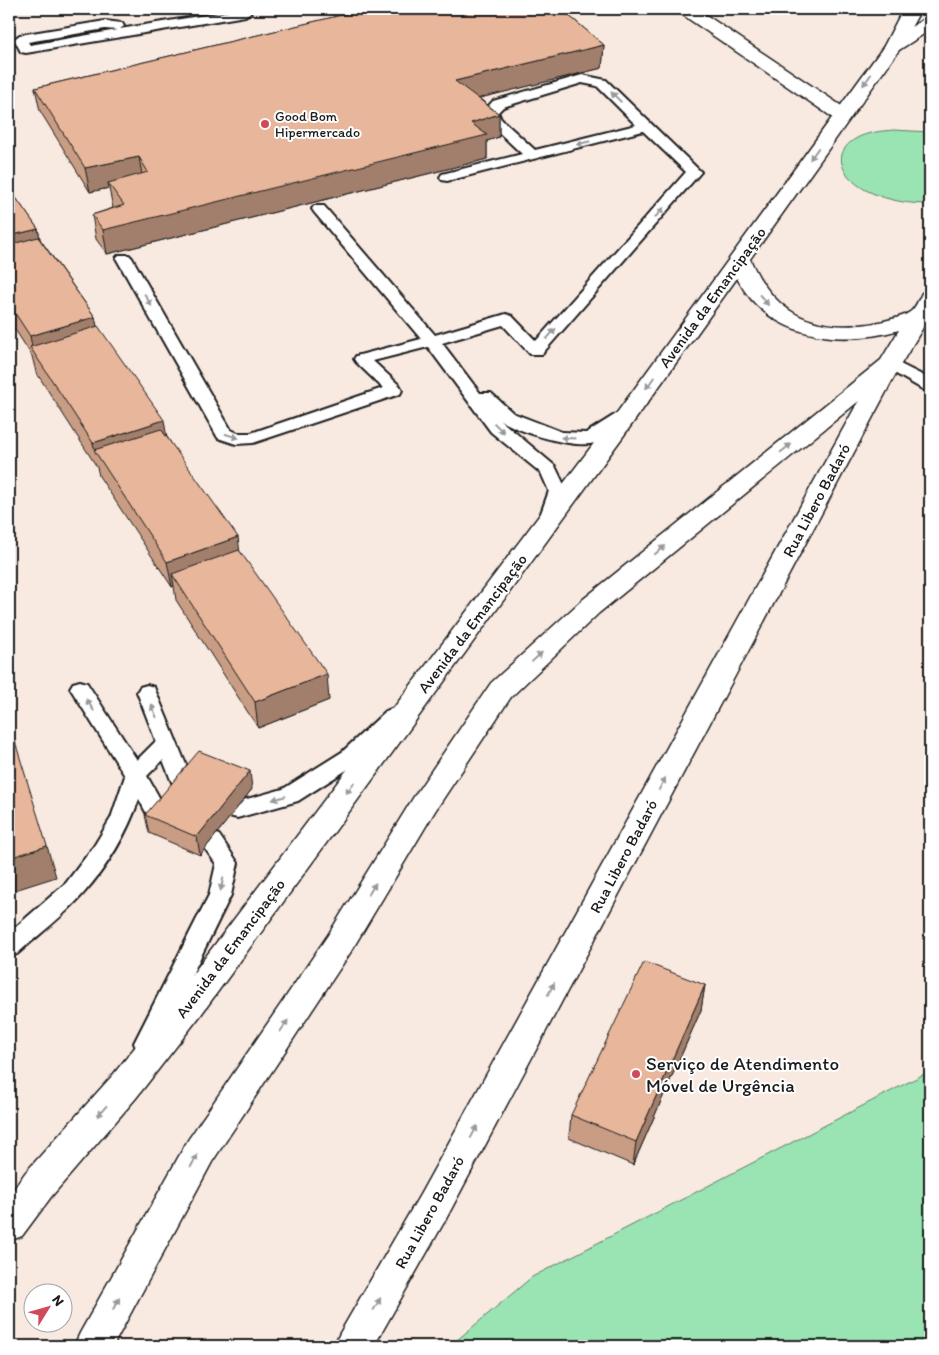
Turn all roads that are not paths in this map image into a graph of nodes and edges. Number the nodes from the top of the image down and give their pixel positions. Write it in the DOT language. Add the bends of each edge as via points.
graph roads {
  1 [pos="196,9"];
  2 [pos="212,9"];
  3 [pos="686,9"];
  4 [pos="912,9"];
  5 [pos="245,12"];
  6 [pos="930,23"];
  7 [pos="893,46"];
  8 [pos="26,49"];
  9 [pos="9,52"];
  10 [pos="842,115"];
  11 [pos="647,126"];
  12 [pos="532,155"];
  13 [pos="447,177"];
  14 [pos="319,210"];
  15 [pos="124,258"];
  16 [pos="740,258"];
  17 [pos="930,298"];
  18 [pos="918,317"];
  19 [pos="432,342"];
  20 [pos="448,363"];
  21 [pos="890,364"];
  22 [pos="930,386"];
  23 [pos="627,415"];
  24 [pos="547,523"];
  25 [pos="427,684"];
  26 [pos="80,688"];
  27 [pos="146,692"];
  28 [pos="167,742"];
  29 [pos="136,775"];
  30 [pos="185,789"];
  31 [pos="237,810"];
  32 [pos="161,820"];
  33 [pos="211,841"];
  34 [pos="12,943"];
  35 [pos="124,1087"];
  36 [pos="23,1191"];
  37 [pos="9,1224"];
  38 [pos="93,1346"];
  39 [pos="353,1346"];
  1 -- 2 [label="lane" via="202,15 216,13"];
  1 -- 8 [label="lane" via="181,11 183,18 150,26 141,23 128,30 105,24 20,39"];
  3 -- 10 [label="main road"];
  4 -- 7 [label="main road"];
  5 -- 8 [label="lane"];
  6 -- 7 [label="main road, Avenida da Emancipação"];
  7 -- 10 [label="main road, Avenida da Emancipação, one-way"];
  8 -- 9 [label="lane"];
  10 -- 16 [label="main road, Avenida da Emancipação, one-way"];
  11 -- 12 [label="lane, one-way"];
  11 -- 12 [label="lane, one-way" via="602,83 582,79 498,104 491,111 495,121"];
  19 -- 11 [label="lane, one-way" via="506,319 536,351 694,172"];
  12 -- 13 [label="lane"];
  14 -- 19 [label="lane"];
  15 -- 19 [label="lane, one-way" via="224,434 236,439 254,438 394,390 362,359"];
  16 -- 18 [label="main road, one-way" via="752,286 770,308 803,326 840,332 859,331"];
  16 -- 23 [label="main road, Avenida da Emancipação, one-way"];
  17 -- 18 [label="main road"];
  18 -- 21 [label="main road"];
  19 -- 20 [label="lane"];
  23 -- 20 [label="lane, one-way" via="589,439 560,437 507,417"];
  20 -- 24 [label="lane, one-way" via="497,428 549,470 558,491"];
  21 -- 22 [label="lane"];
  38 -- 21 [label="main road, one-way" via="200,1151 339,944 425,803 501,690 590,607"];
  39 -- 21 [label="main road, Rua Libero Badaró, one-way" via="434,1204"];
  23 -- 24 [label="main road, Avenida da Emancipação"];
  24 -- 25 [label="main road, Avenida da Emancipação"];
  25 -- 31 [label="lane, one-way" via="349,758 290,795"];
  25 -- 35 [label="main road, Avenida da Emancipação, one-way"];
  29 -- 26 [label="lane, one-way"];
  28 -- 27 [label="lane, one-way"];
  28 -- 29 [label="lane"];
  28 -- 30 [label="lane"];
  29 -- 32 [label="lane"];
  29 -- 34 [label="lane" via="121,819 102,852 74,889"];
  33 -- 35 [label="lane, one-way" via="227,863 220,895"];
  35 -- 36 [label="main road, Avenida da Emancipação, one-way"];
  36 -- 37 [label="main road, Avenida da Emancipação"];
}
